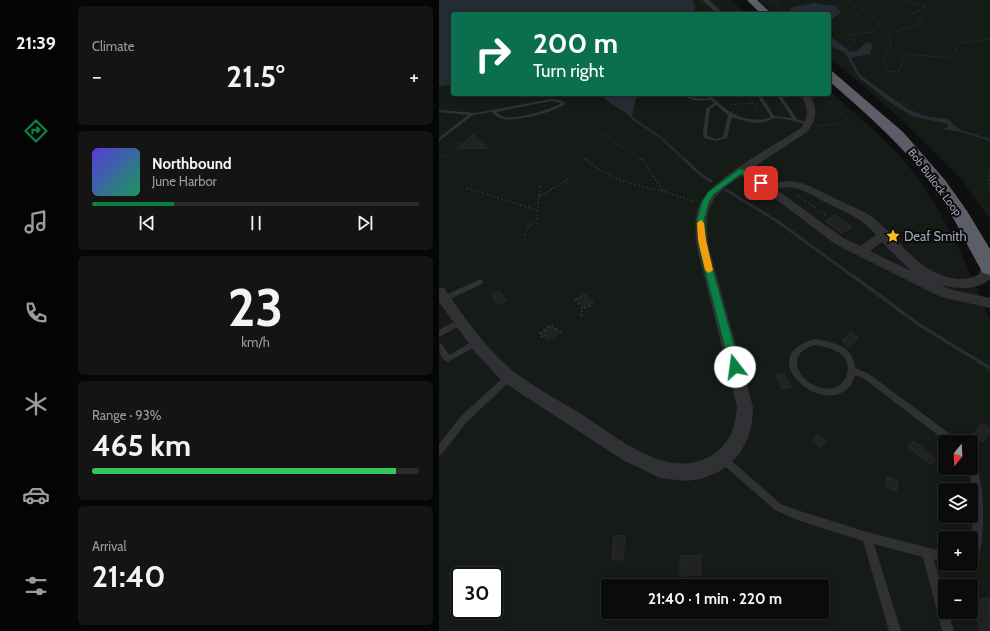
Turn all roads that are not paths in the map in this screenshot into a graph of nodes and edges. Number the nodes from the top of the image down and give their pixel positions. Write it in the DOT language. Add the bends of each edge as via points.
graph roads {
  1 [pos="705,0"];
  2 [pos="744,0"];
  3 [pos="752,0"];
  4 [pos="719,12"];
  5 [pos="757,12"];
  6 [pos="765,12"];
  7 [pos="831,68"];
  8 [pos="831,77"];
  9 [pos="687,96"];
  10 [pos="709,96"];
  11 [pos="761,96"];
  12 [pos="780,96"];
  13 [pos="805,96"];
  14 [pos="712,99"];
  15 [pos="717,103"];
  16 [pos="439,111"];
  17 [pos="493,111"];
  18 [pos="472,114"];
  19 [pos="730,115"];
  20 [pos="773,117"];
  21 [pos="802,122"];
  22 [pos="439,140"];
  23 [pos="741,171"];
  24 [pos="768,188"];
  25 [pos="882,236"];
  26 [pos="990,241"];
  27 [pos="861,252"];
  28 [pos="988,265"];
  29 [pos="480,282"];
  30 [pos="442,296"];
  31 [pos="990,303"];
  32 [pos="460,322"];
  33 [pos="439,334"];
  34 [pos="475,344"];
  35 [pos="439,346"];
  36 [pos="853,370"];
  37 [pos="509,378"];
  38 [pos="945,435"];
  39 [pos="439,451"];
  40 [pos="723,458"];
  41 [pos="974,475"];
  42 [pos="867,537"];
  43 [pos="978,542"];
  44 [pos="927,553"];
  45 [pos="938,555"];
  46 [pos="895,631"];
  47 [pos="948,631"];
  1 -- 4 [label="street"];
  2 -- 5 [label="highway"];
  3 -- 6 [label="highway"];
  7 -- 26 [label="highway, Bob Bullock Loop" via="894,121 938,165 966,202"];
  8 -- 28 [label="highway, Bob Bullock Loop" via="877,116 918,158 958,212"];
  9 -- 14 [label="lane" via="691,100"];
  10 -- 14 [label="lane"];
  11 -- 20 [label="lane"];
  12 -- 21 [label="lane"];
  13 -- 21 [label="street" via="812,110 812,117"];
  14 -- 15 [label="lane"];
  15 -- 19 [label="lane"];
  15 -- 19 [label="lane" via="709,109 706,137 716,140 725,138"];
  16 -- 18 [label="lane"];
  17 -- 17 [label="lane" via="502,117 511,118 556,109 564,103 551,100"];
  17 -- 18 [label="lane"];
  18 -- 22 [label="lane"];
  19 -- 20 [label="lane" via="738,119 759,122"];
  20 -- 21 [label="lane"];
  21 -- 23 [label="street" via="797,136"];
  23 -- 24 [label="street"];
  23 -- 40 [label="street" via="711,193 705,202 701,220 703,248 745,407 742,432 731,451"];
  24 -- 25 [label="street" via="785,184 815,190 837,204 840,210"];
  24 -- 27 [label="street" via="828,234"];
  25 -- 27 [label="street"];
  25 -- 28 [label="street" via="915,267 937,279 958,283 978,282 985,276"];
  27 -- 31 [label="street" via="945,293"];
  29 -- 30 [label="lane"];
  30 -- 32 [label="street"];
  32 -- 33 [label="lane"];
  32 -- 34 [label="street"];
  34 -- 35 [label="lane" via="448,359"];
  34 -- 37 [label="street"];
  36 -- 36 [label="lane" via="842,350 824,342 815,342 799,348 794,354 794,370 798,378 815,390 835,391 844,387 850,381"];
  36 -- 38 [label="lane" via="866,376"];
  37 -- 39 [label="lane" via="463,420"];
  37 -- 40 [label="street" via="629,454 657,468 685,472 713,466"];
  40 -- 42 [label="lane" via="778,507"];
  41 -- 43 [label="lane"];
  42 -- 44 [label="lane"];
  42 -- 46 [label="lane"];
  44 -- 45 [label="lane"];
  44 -- 47 [label="lane"];
}
